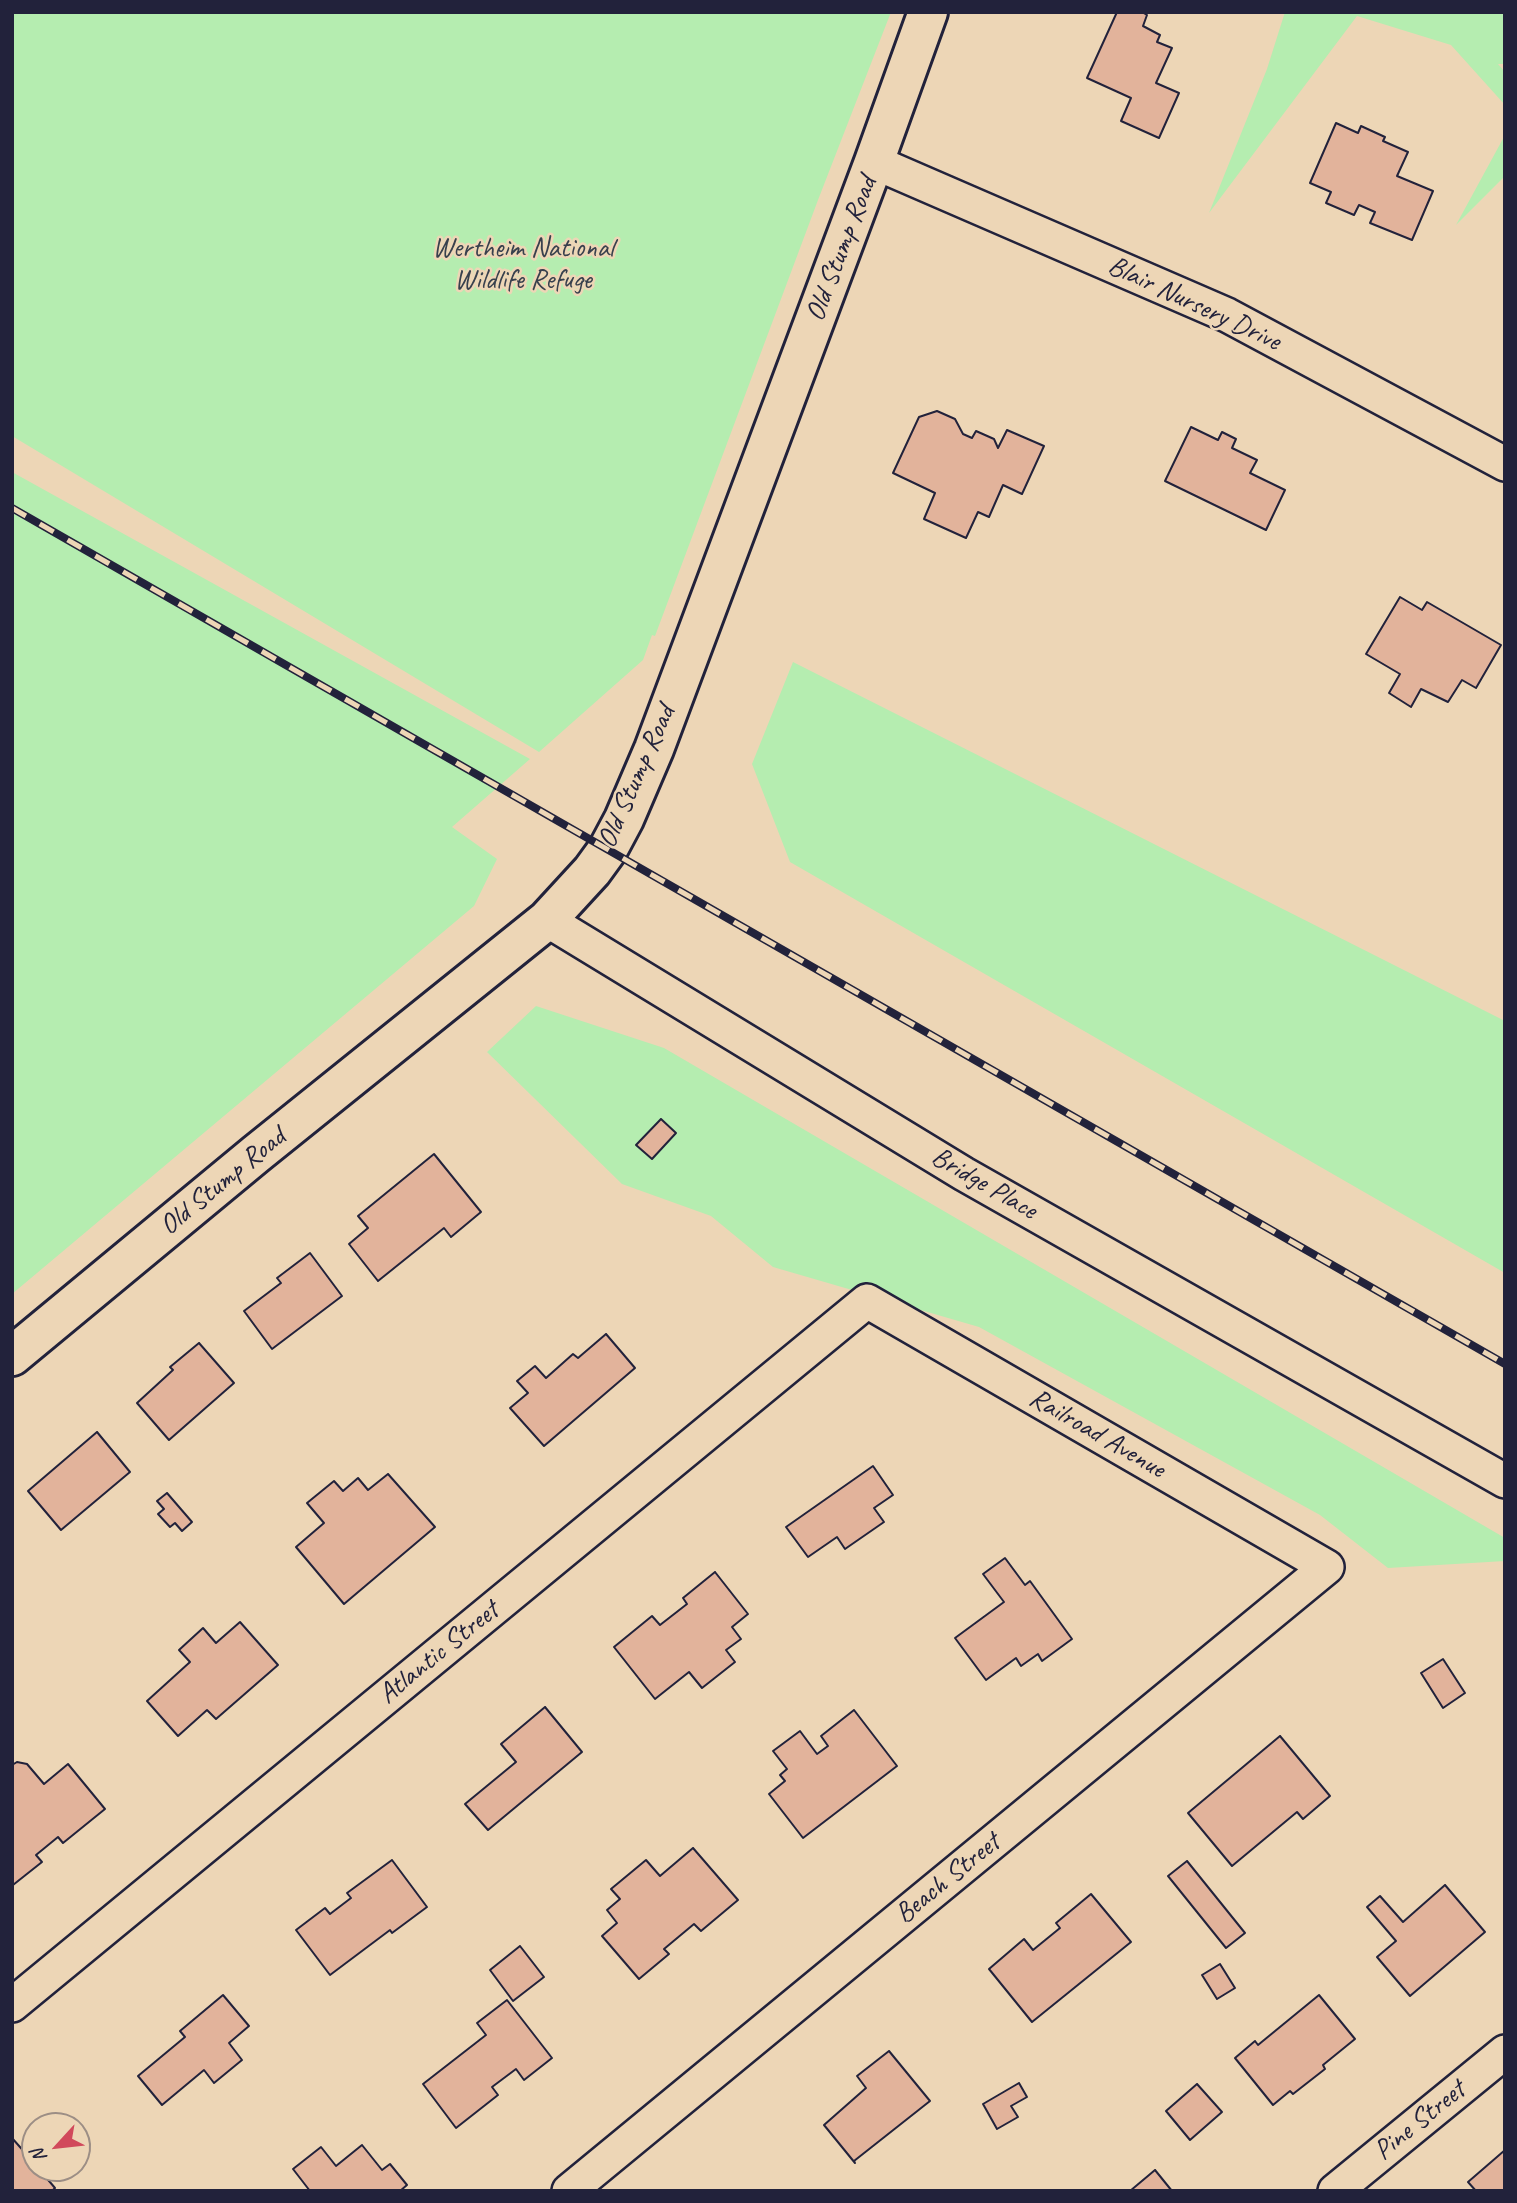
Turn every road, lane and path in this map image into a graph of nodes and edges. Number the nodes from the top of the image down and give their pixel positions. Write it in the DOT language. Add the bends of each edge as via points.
graph roads {
  1 [pos="928,12"];
  2 [pos="874,162"];
  3 [pos="1505,464"];
  4 [pos="547,920"];
  5 [pos="867,1301"];
  6 [pos="12,1356"];
  7 [pos="1505,1481"];
  8 [pos="1327,1567"];
  9 [pos="12,2005"];
  10 [pos="1505,2052"];
  11 [pos="569,2191"];
  12 [pos="1335,2191"];
  1 -- 2 [label="street, Old Stump Road"];
  2 -- 3 [label="street, Blair Nursery Drive" via="1227,315"];
  2 -- 4 [label="street, Old Stump Road" via="637,788 608,849"];
  4 -- 6 [label="street, Old Stump Road"];
  4 -- 7 [label="street, Bridge Place" via="964,1174"];
  5 -- 8 [label="street, Railroad Avenue"];
  5 -- 9 [label="street, Atlantic Street"];
  8 -- 11 [label="street, Beach Street"];
  10 -- 12 [label="street, Pine Street"];
}
